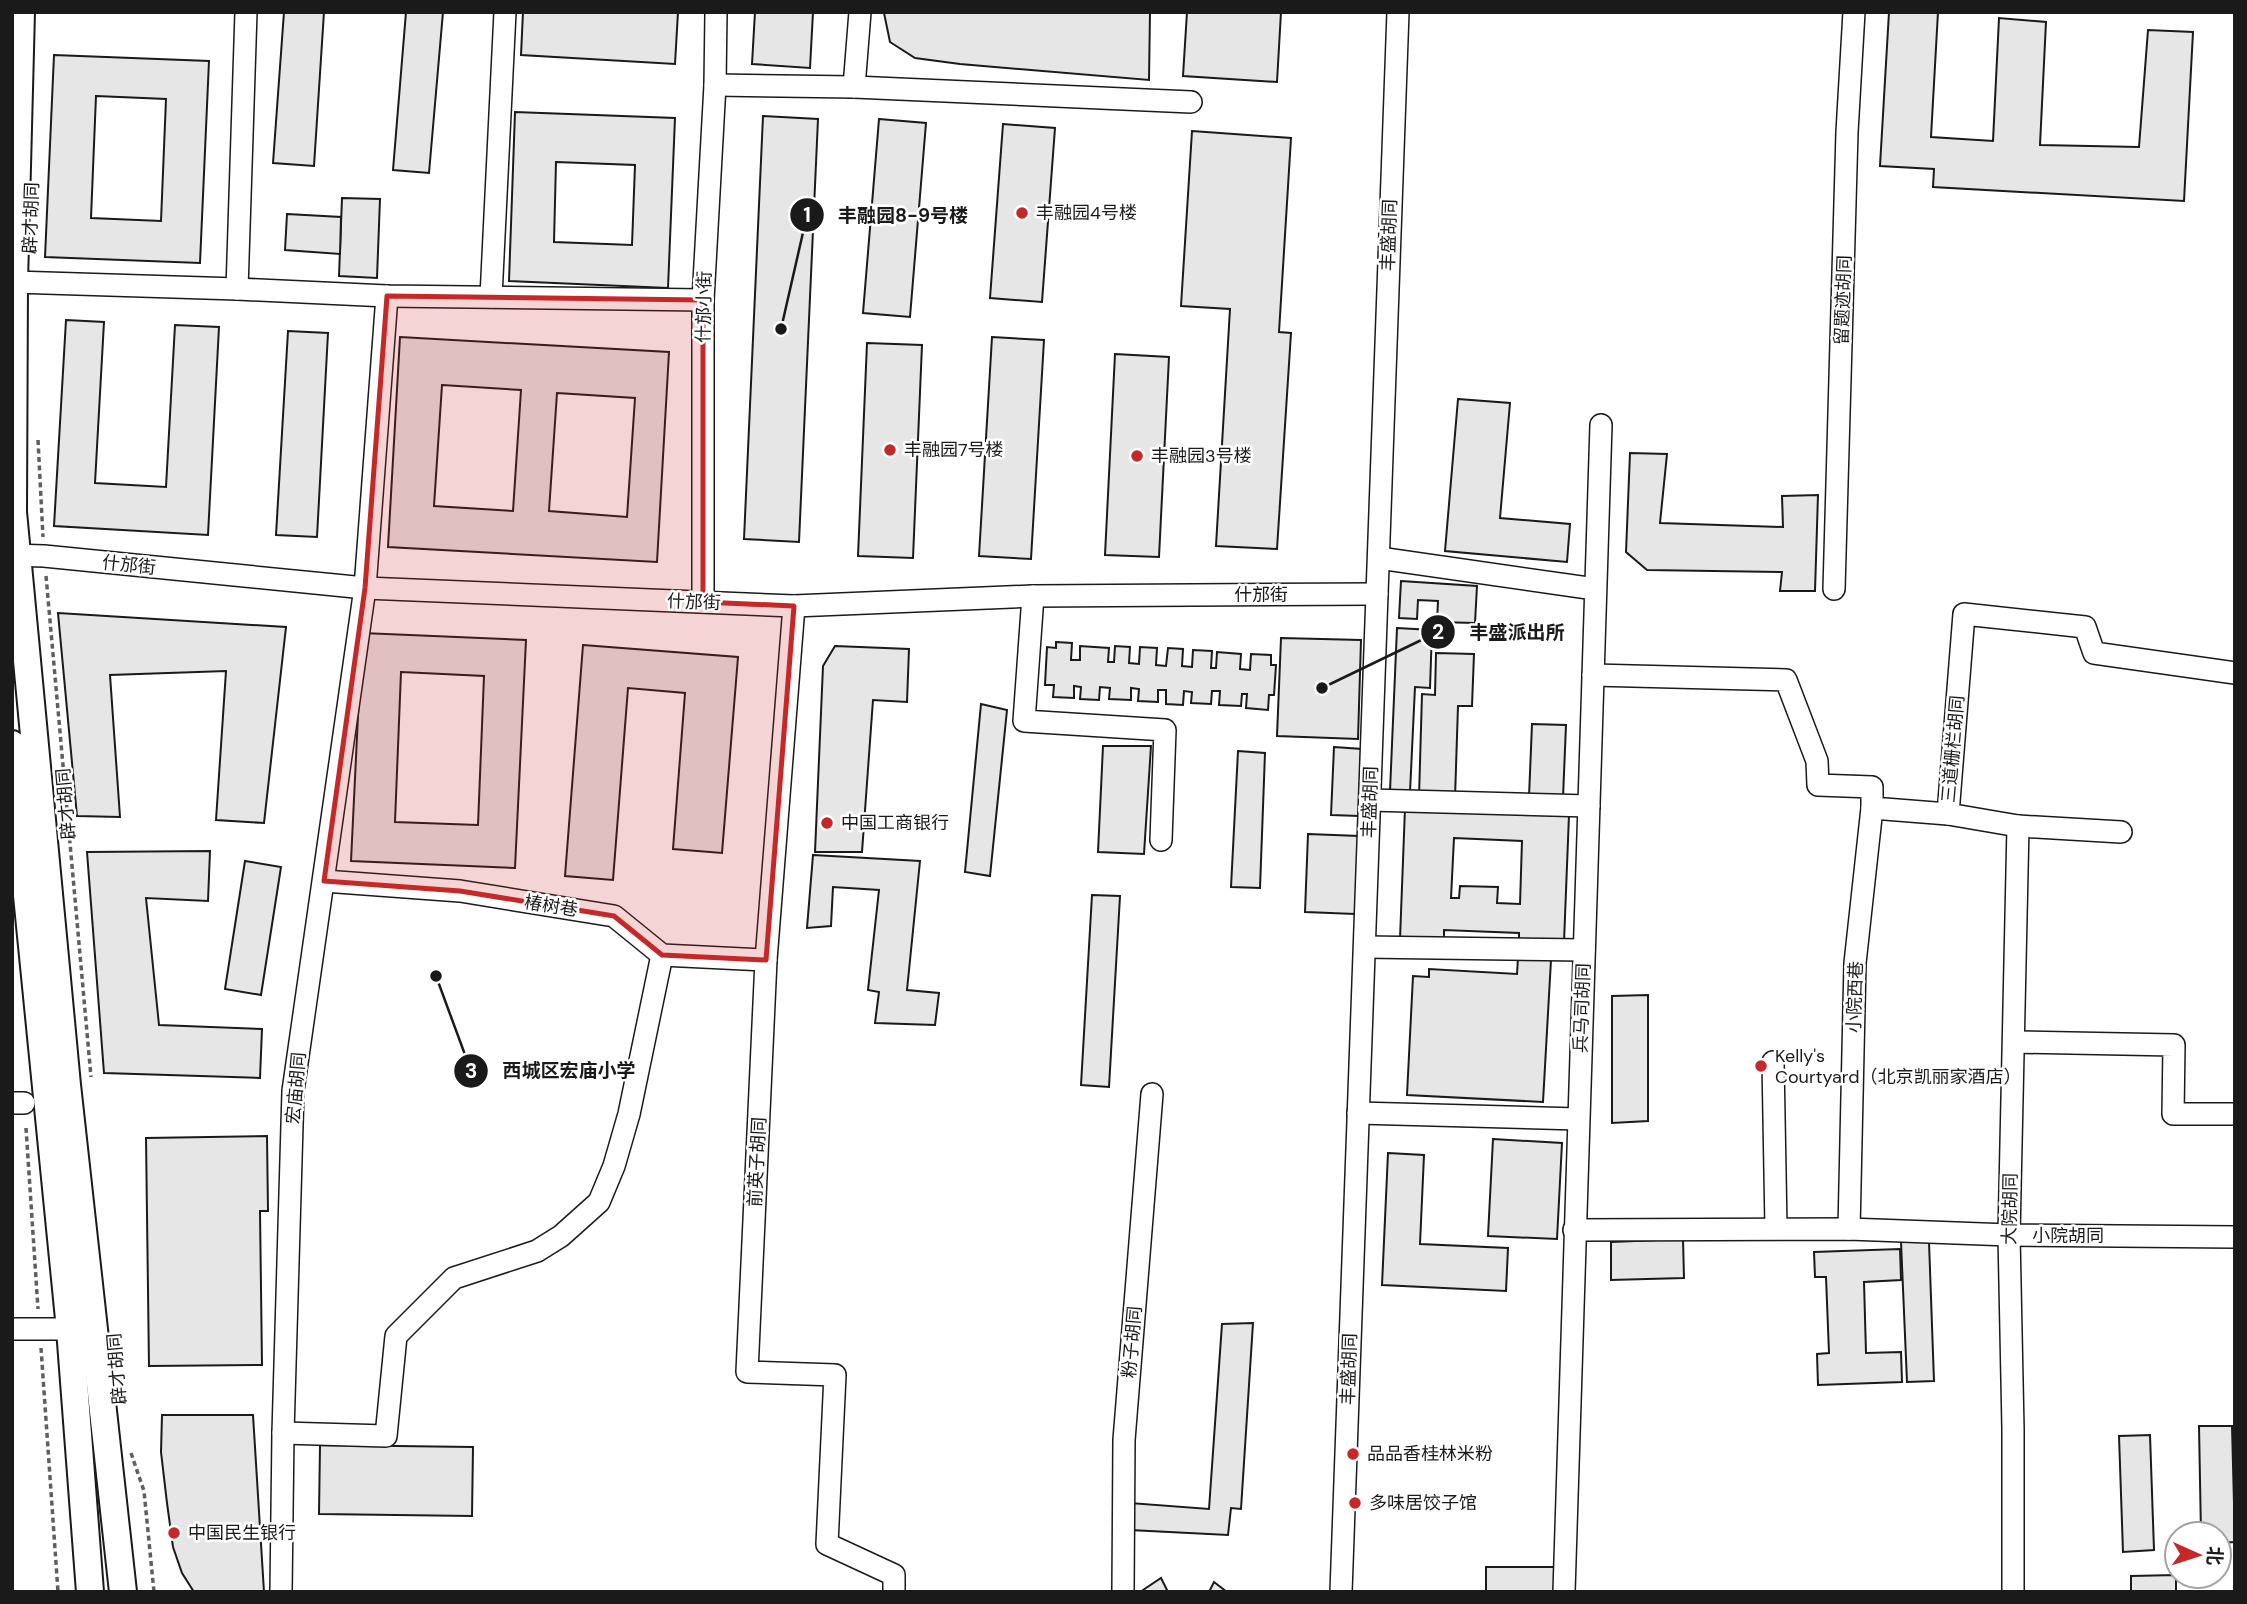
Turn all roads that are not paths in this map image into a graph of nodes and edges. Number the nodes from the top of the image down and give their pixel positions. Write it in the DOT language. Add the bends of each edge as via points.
graph roads {
  1 [pos="21,12"];
  2 [pos="246,12"];
  3 [pos="505,12"];
  4 [pos="716,12"];
  5 [pos="860,12"];
  6 [pos="1398,12"];
  7 [pos="1854,12"];
  8 [pos="715,85"];
  9 [pos="854,87"];
  10 [pos="1191,102"];
  11 [pos="14,282"];
  12 [pos="237,289"];
  13 [pos="387,296"];
  14 [pos="491,297"];
  15 [pos="703,300"];
  16 [pos="1601,425"];
  17 [pos="14,555"];
  18 [pos="1379,558"];
  19 [pos="365,589"];
  20 [pos="1595,589"];
  21 [pos="1834,589"];
  22 [pos="1377,594"];
  23 [pos="1033,596"];
  24 [pos="703,602"];
  25 [pos="794,606"];
  26 [pos="2235,673"];
  27 [pos="1593,675"];
  28 [pos="12,744"];
  29 [pos="1370,800"];
  30 [pos="1589,806"];
  31 [pos="1872,808"];
  32 [pos="1948,814"];
  33 [pos="2018,826"];
  34 [pos="2121,832"];
  35 [pos="1161,840"];
  36 [pos="324,881"];
  37 [pos="1365,947"];
  38 [pos="1584,950"];
  39 [pos="662,955"];
  40 [pos="766,960"];
  41 [pos="2014,1041"];
  42 [pos="1773,1062"];
  43 [pos="1152,1094"];
  44 [pos="1358,1112"];
  45 [pos="2235,1114"];
  46 [pos="1578,1119"];
  47 [pos="1776,1228"];
  48 [pos="1849,1229"];
  49 [pos="1574,1230"];
  50 [pos="2009,1235"];
  51 [pos="2235,1237"];
  52 [pos="12,1329"];
  53 [pos="70,1329"];
  54 [pos="283,1433"];
  55 [pos="90,1592"];
  56 [pos="123,1592"];
  57 [pos="281,1592"];
  58 [pos="894,1592"];
  59 [pos="1124,1592"];
  60 [pos="1341,1592"];
  61 [pos="1564,1592"];
  62 [pos="2013,1592"];
  1 -- 11 [label="main road, 辟才胡同"];
  2 -- 12 [label="street"];
  3 -- 14 [label="street"];
  4 -- 8 [label="street, 什邡小街"];
  5 -- 9 [label="street"];
  6 -- 18 [label="street, 丰盛胡同"];
  7 -- 21 [label="street, 留题迹胡同"];
  8 -- 9 [label="street"];
  8 -- 15 [label="street, 什邡小街"];
  9 -- 10 [label="street"];
  11 -- 12 [label="street"];
  11 -- 17 [label="main road, 辟才胡同"];
  12 -- 13 [label="street"];
  13 -- 14 [label="street"];
  13 -- 19 [label="street, 宏庙胡同"];
  14 -- 15 [label="street"];
  15 -- 24 [label="street, 什邡小街"];
  16 -- 20 [label="street, 兵马司胡同"];
  17 -- 19 [label="street, 什邡街"];
  17 -- 56 [label="main road, 辟才胡同" via="66,1085"];
  18 -- 20 [label="street"];
  18 -- 22 [label="street, 丰盛胡同"];
  19 -- 24 [label="street, 什邡街"];
  19 -- 36 [label="street, 宏庙胡同"];
  20 -- 27 [label="street, 兵马司胡同"];
  22 -- 23 [label="street, 什邡街"];
  22 -- 29 [label="street, 丰盛胡同"];
  23 -- 25 [label="street, 什邡街"];
  23 -- 35 [label="street" via="1024,721 1165,730"];
  24 -- 25 [label="street, 什邡街"];
  25 -- 40 [label="street, 前英子胡同"];
  26 -- 32 [label="street, 三道栅栏胡同" via="2094,653 2085,626 1964,614"];
  27 -- 30 [label="street, 兵马司胡同"];
  27 -- 31 [label="street" via="1786,680 1817,761 1818,785 1872,787"];
  28 -- 53 [label="main road"];
  29 -- 30 [label="street"];
  29 -- 37 [label="street, 丰盛胡同"];
  30 -- 38 [label="street, 兵马司胡同"];
  31 -- 32 [label="street"];
  31 -- 48 [label="street, 小院西巷" via="1855,963"];
  32 -- 33 [label="street, 三道栅栏胡同"];
  33 -- 34 [label="street, 三道栅栏胡同"];
  33 -- 41 [label="street, 大院胡同"];
  36 -- 39 [label="street, 椿树巷" via="460,891 614,916"];
  36 -- 54 [label="street, 宏庙胡同" via="293,1090"];
  37 -- 38 [label="street"];
  37 -- 44 [label="street, 丰盛胡同"];
  38 -- 46 [label="street, 兵马司胡同"];
  39 -- 40 [label="street"];
  39 -- 54 [label="street" via="629,1114 599,1202 561,1237 537,1251 454,1278 396,1336 386,1436"];
  40 -- 58 [label="street, 前英子胡同" via="747,1372 835,1375 827,1544 894,1575"];
  41 -- 45 [label="street" via="2174,1045 2173,1114"];
  41 -- 50 [label="street, 大院胡同"];
  42 -- 47 [label="street"];
  43 -- 59 [label="street, 粉子胡同" via="1124,1440"];
  44 -- 46 [label="street"];
  44 -- 60 [label="street, 丰盛胡同"];
  46 -- 49 [label="street, 兵马司胡同"];
  47 -- 48 [label="street, 小院胡同"];
  47 -- 49 [label="street, 小院胡同"];
  48 -- 50 [label="street, 小院胡同"];
  49 -- 61 [label="street, 兵马司胡同"];
  50 -- 51 [label="street, 小院胡同"];
  50 -- 62 [label="street, 大院胡同"];
  52 -- 53 [label="street"];
  53 -- 55 [label="main road"];
  54 -- 57 [label="street, 宏庙胡同"];
}
